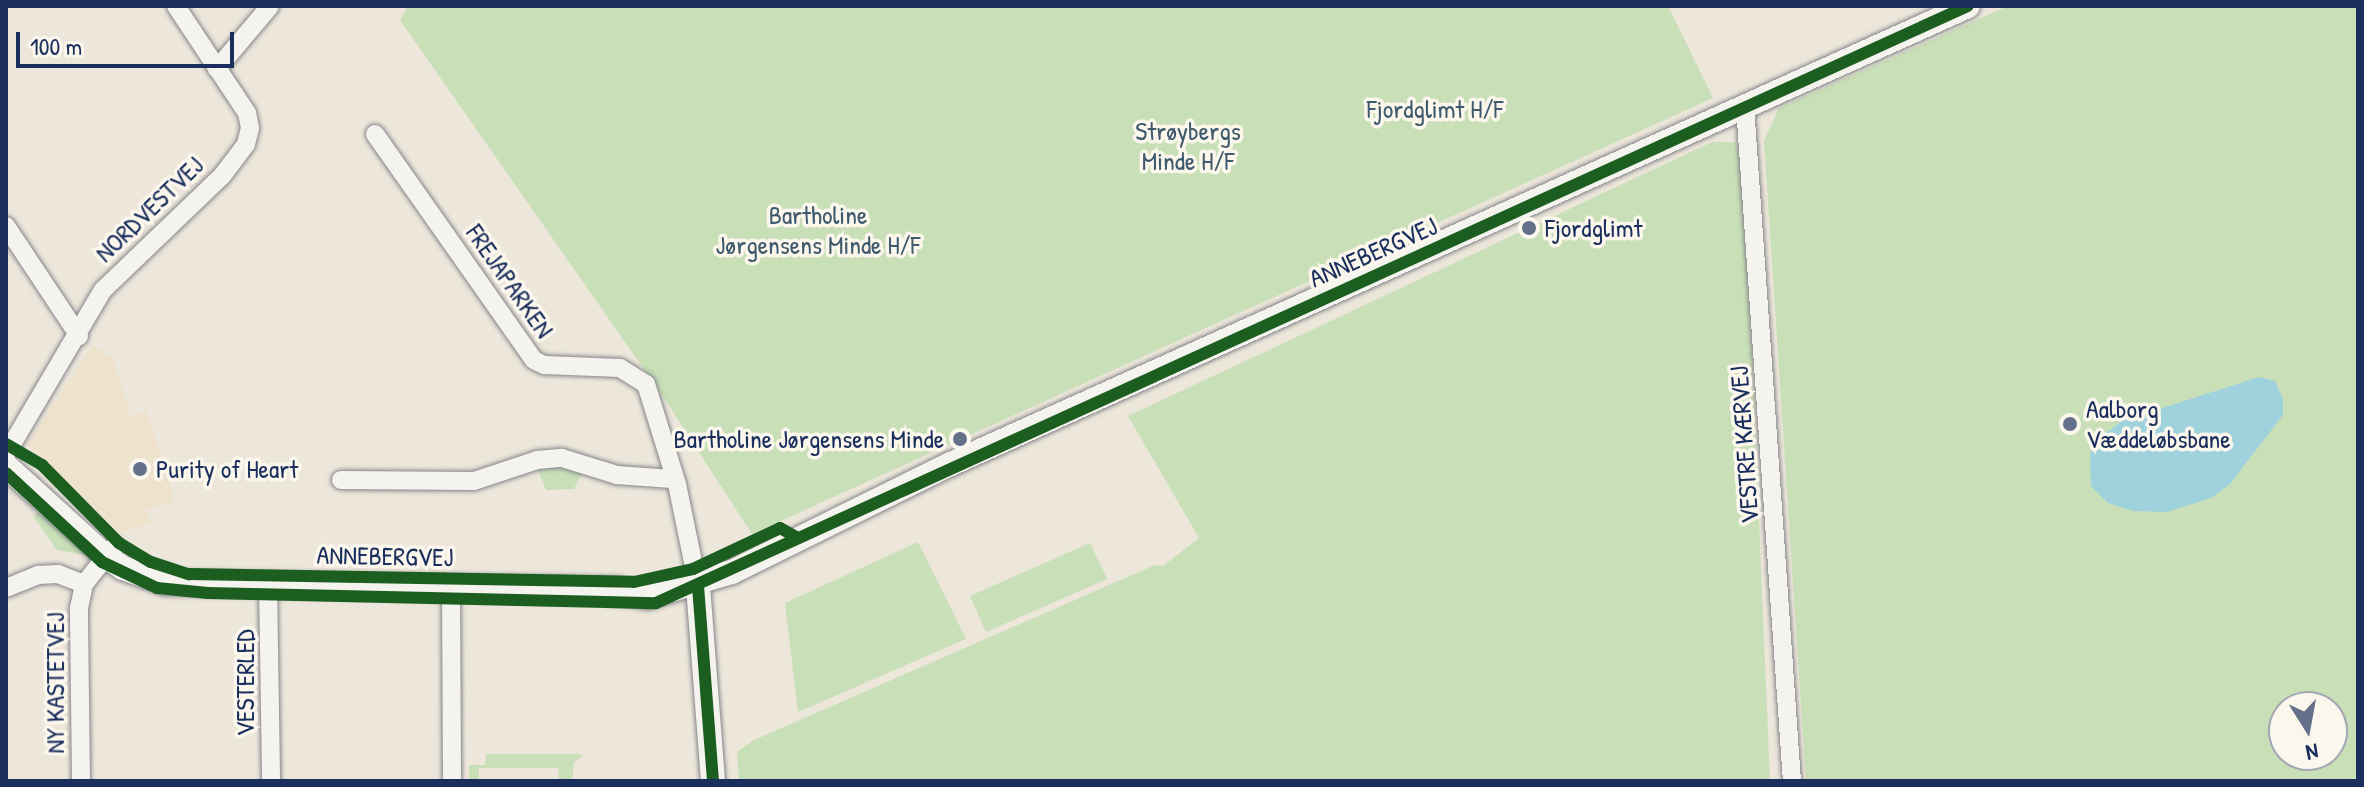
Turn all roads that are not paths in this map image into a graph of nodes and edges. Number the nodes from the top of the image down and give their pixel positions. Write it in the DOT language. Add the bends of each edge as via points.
graph roads {
  1 [pos="176,6"];
  2 [pos="270,6"];
  3 [pos="1968,6"];
  4 [pos="217,69"];
  5 [pos="1745,106"];
  6 [pos="375,134"];
  7 [pos="6,226"];
  8 [pos="79,336"];
  9 [pos="7,455"];
  10 [pos="672,479"];
  11 [pos="341,480"];
  12 [pos="110,552"];
  13 [pos="696,580"];
  14 [pos="84,584"];
  15 [pos="268,584"];
  16 [pos="451,587"];
  17 [pos="6,588"];
  18 [pos="81,781"];
  19 [pos="271,781"];
  20 [pos="452,781"];
  21 [pos="713,781"];
  22 [pos="1792,781"];
  1 -- 4 [label="street, NORDVESTVEJ"];
  2 -- 4 [label="street"];
  3 -- 5 [label="street, ANNEBERGVEJ"];
  4 -- 8 [label="street, NORDVESTVEJ" via="247,113 246,144 222,176 121,269"];
  5 -- 13 [label="street, ANNEBERGVEJ"];
  5 -- 22 [label="street, VESTRE KÆRVEJ"];
  6 -- 10 [label="street, FREJAPARKEN" via="534,360 544,365 620,368 646,384"];
  7 -- 8 [label="street"];
  8 -- 9 [label="street, NORDVESTVEJ"];
  9 -- 12 [label="street, ANNEBERGVEJ" via="33,468"];
  10 -- 11 [label="street" via="617,475 562,458 537,460 474,481"];
  10 -- 13 [label="street, FREJAPARKEN"];
  12 -- 14 [label="street, NY KASTETVEJ"];
  12 -- 15 [label="street, ANNEBERGVEJ" via="149,579"];
  13 -- 16 [label="street, ANNEBERGVEJ" via="604,590"];
  13 -- 21 [label="street"];
  14 -- 17 [label="street" via="58,574 38,575"];
  14 -- 18 [label="street, NY KASTETVEJ" via="79,608"];
  15 -- 16 [label="street, ANNEBERGVEJ"];
  15 -- 19 [label="street, VESTERLED"];
  16 -- 20 [label="street"];
}
